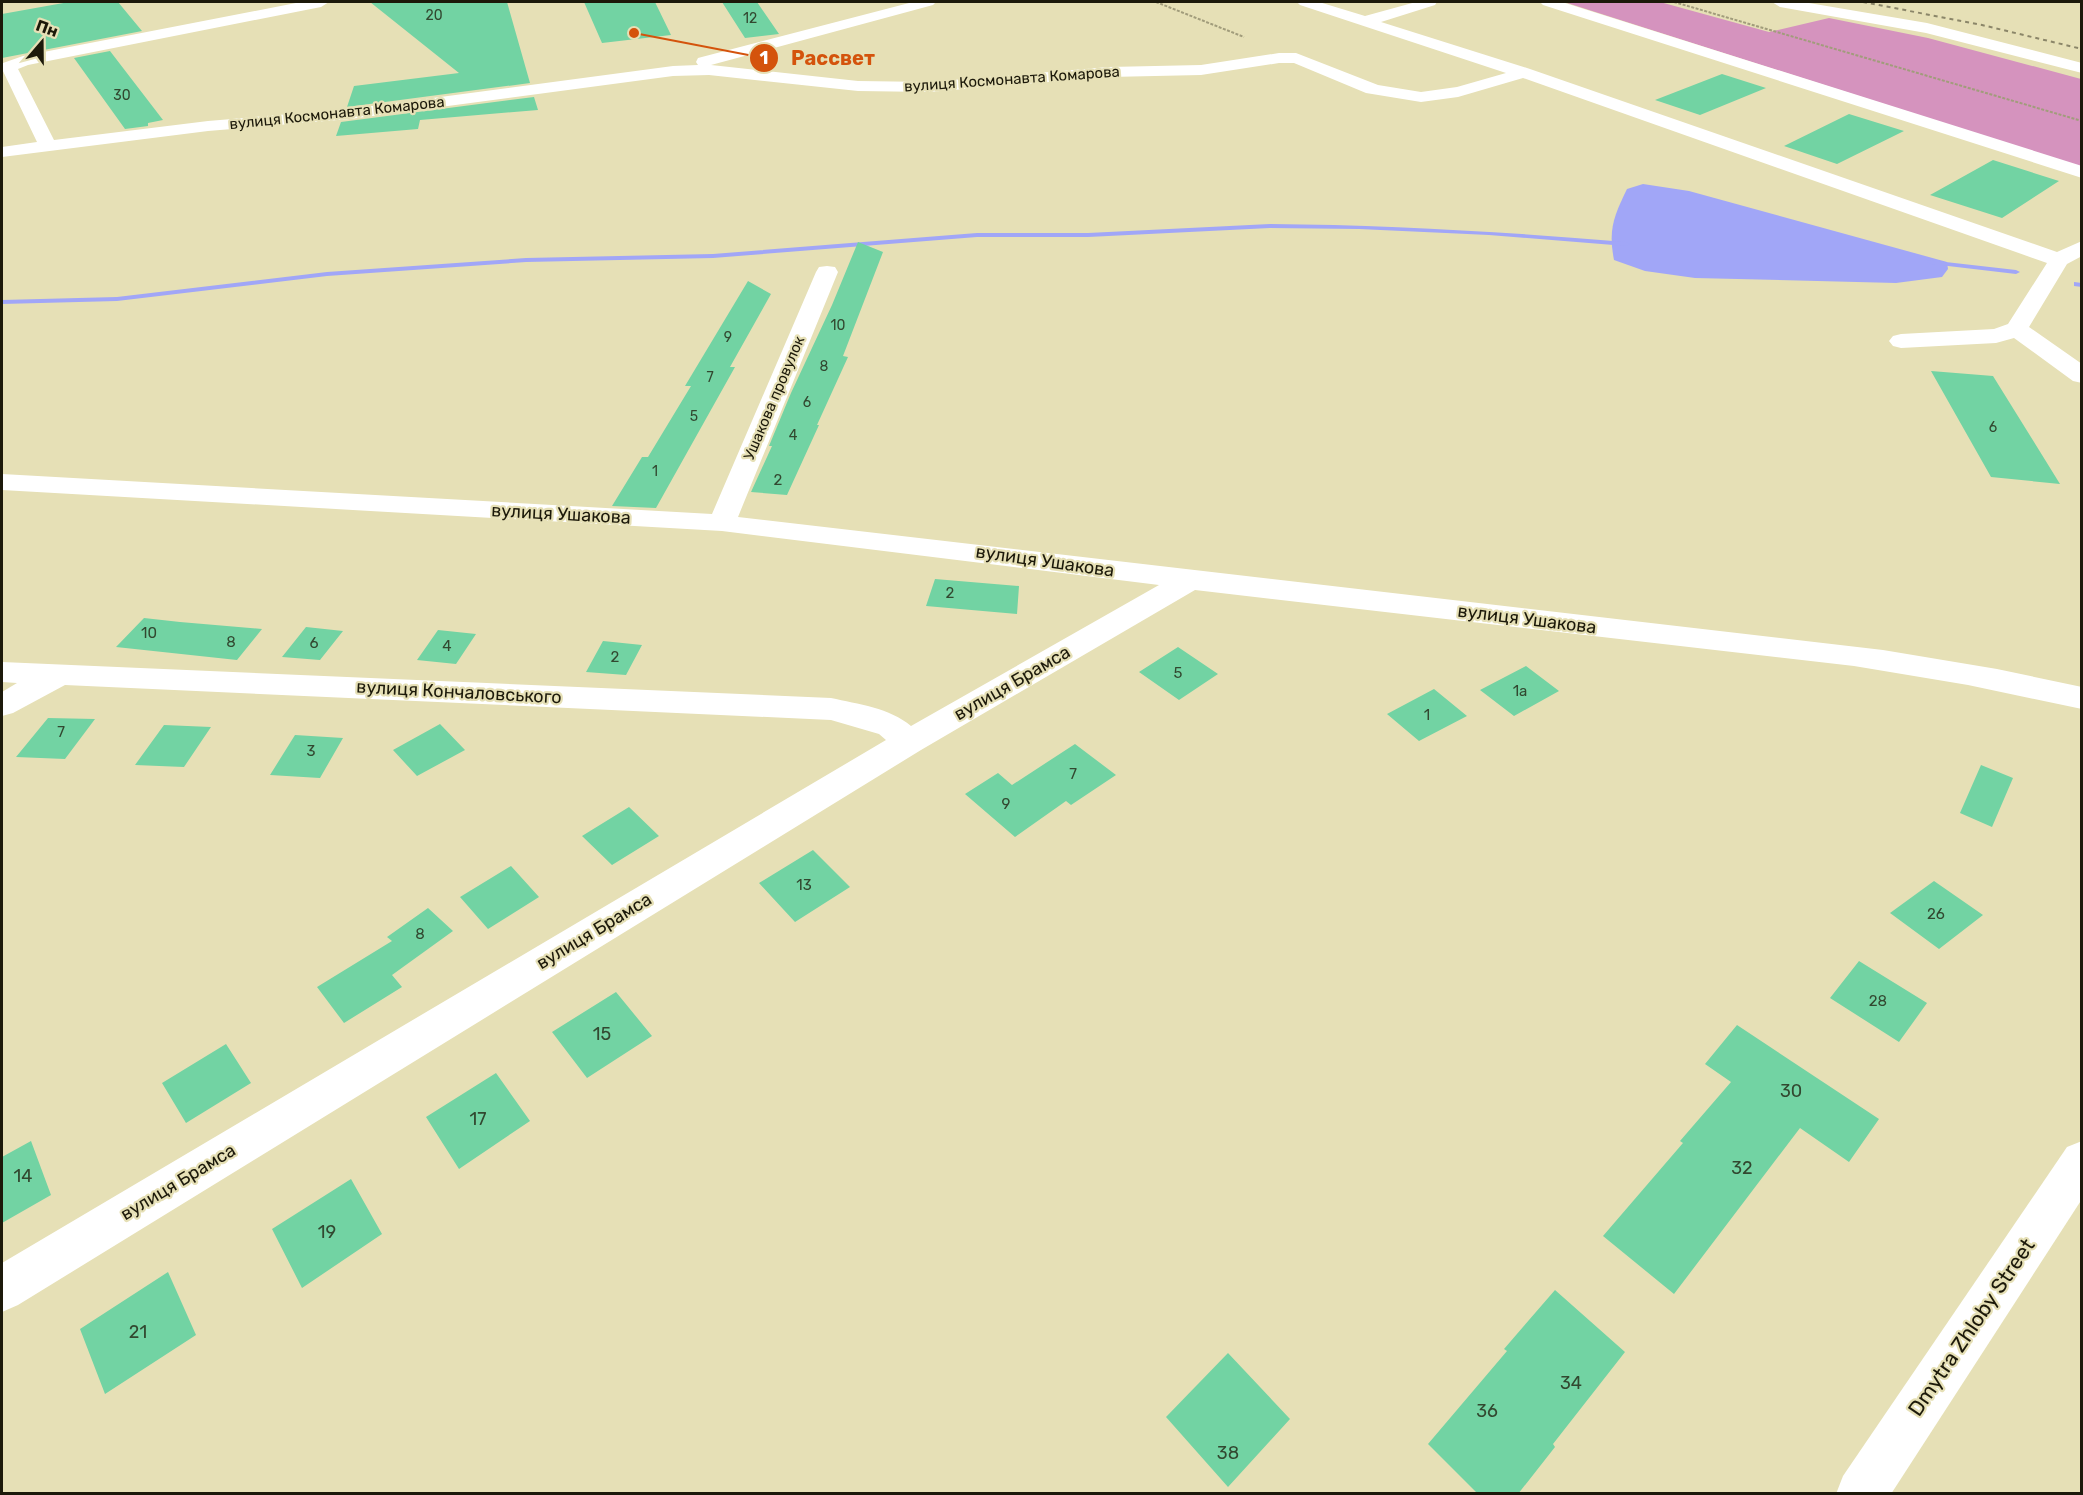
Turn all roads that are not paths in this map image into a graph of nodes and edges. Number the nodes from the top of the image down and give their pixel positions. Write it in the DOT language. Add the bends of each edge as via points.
graph roads {
  1 [pos="321,2"];
  2 [pos="928,2"];
  3 [pos="1305,2"];
  4 [pos="1430,2"];
  5 [pos="1548,2"];
  6 [pos="1780,2"];
  7 [pos="1363,22"];
  8 [pos="2082,68"];
  9 [pos="673,70"];
  10 [pos="1524,73"];
  11 [pos="48,146"];
  12 [pos="2,152"];
  13 [pos="2082,172"];
  14 [pos="2082,247"];
  15 [pos="2059,260"];
  16 [pos="827,272"];
  17 [pos="2017,329"];
  18 [pos="1901,341"];
  19 [pos="2082,376"];
  20 [pos="2,482"];
  21 [pos="722,523"];
  22 [pos="1190,580"];
  23 [pos="2,672"];
  24 [pos="61,674"];
  25 [pos="2082,698"];
  26 [pos="2,705"];
  27 [pos="909,742"];
  28 [pos="2082,1161"];
  29 [pos="2,1288"];
  30 [pos="1861,1494"];
  1 -- 11 [label="street" via="9,67"];
  2 -- 9 [label="street, вулиця Космонавта Комарова"];
  3 -- 7 [label="street"];
  4 -- 7 [label="street"];
  5 -- 13 [label="street"];
  6 -- 8 [label="street" via="1927,28"];
  7 -- 10 [label="street"];
  9 -- 10 [label="street, вулиця Космонавта Комарова" via="709,70 858,86 929,87 1108,72 1202,70 1288,58 1372,89 1421,97"];
  9 -- 11 [label="street, вулиця Космонавта Комарова" via="361,112"];
  10 -- 15 [label="street"];
  11 -- 12 [label="street, вулиця Космонавта Комарова"];
  14 -- 15 [label="street"];
  15 -- 17 [label="street"];
  16 -- 21 [label="street, Ушакова провулок"];
  17 -- 18 [label="street" via="1996,336"];
  17 -- 19 [label="street"];
  20 -- 21 [label="street, вулиця Ушакова"];
  21 -- 22 [label="street, вулиця Ушакова"];
  22 -- 25 [label="street, вулиця Ушакова" via="1949,669"];
  22 -- 27 [label="street, вулиця Брамса"];
  23 -- 24 [label="street, вулиця Кончаловського"];
  24 -- 26 [label="street"];
  24 -- 27 [label="street, вулиця Кончаловського" via="831,709 890,726"];
  27 -- 29 [label="street, вулиця Брамса"];
  28 -- 30 [label="street, Dmytra Zhloby Street"];
}
